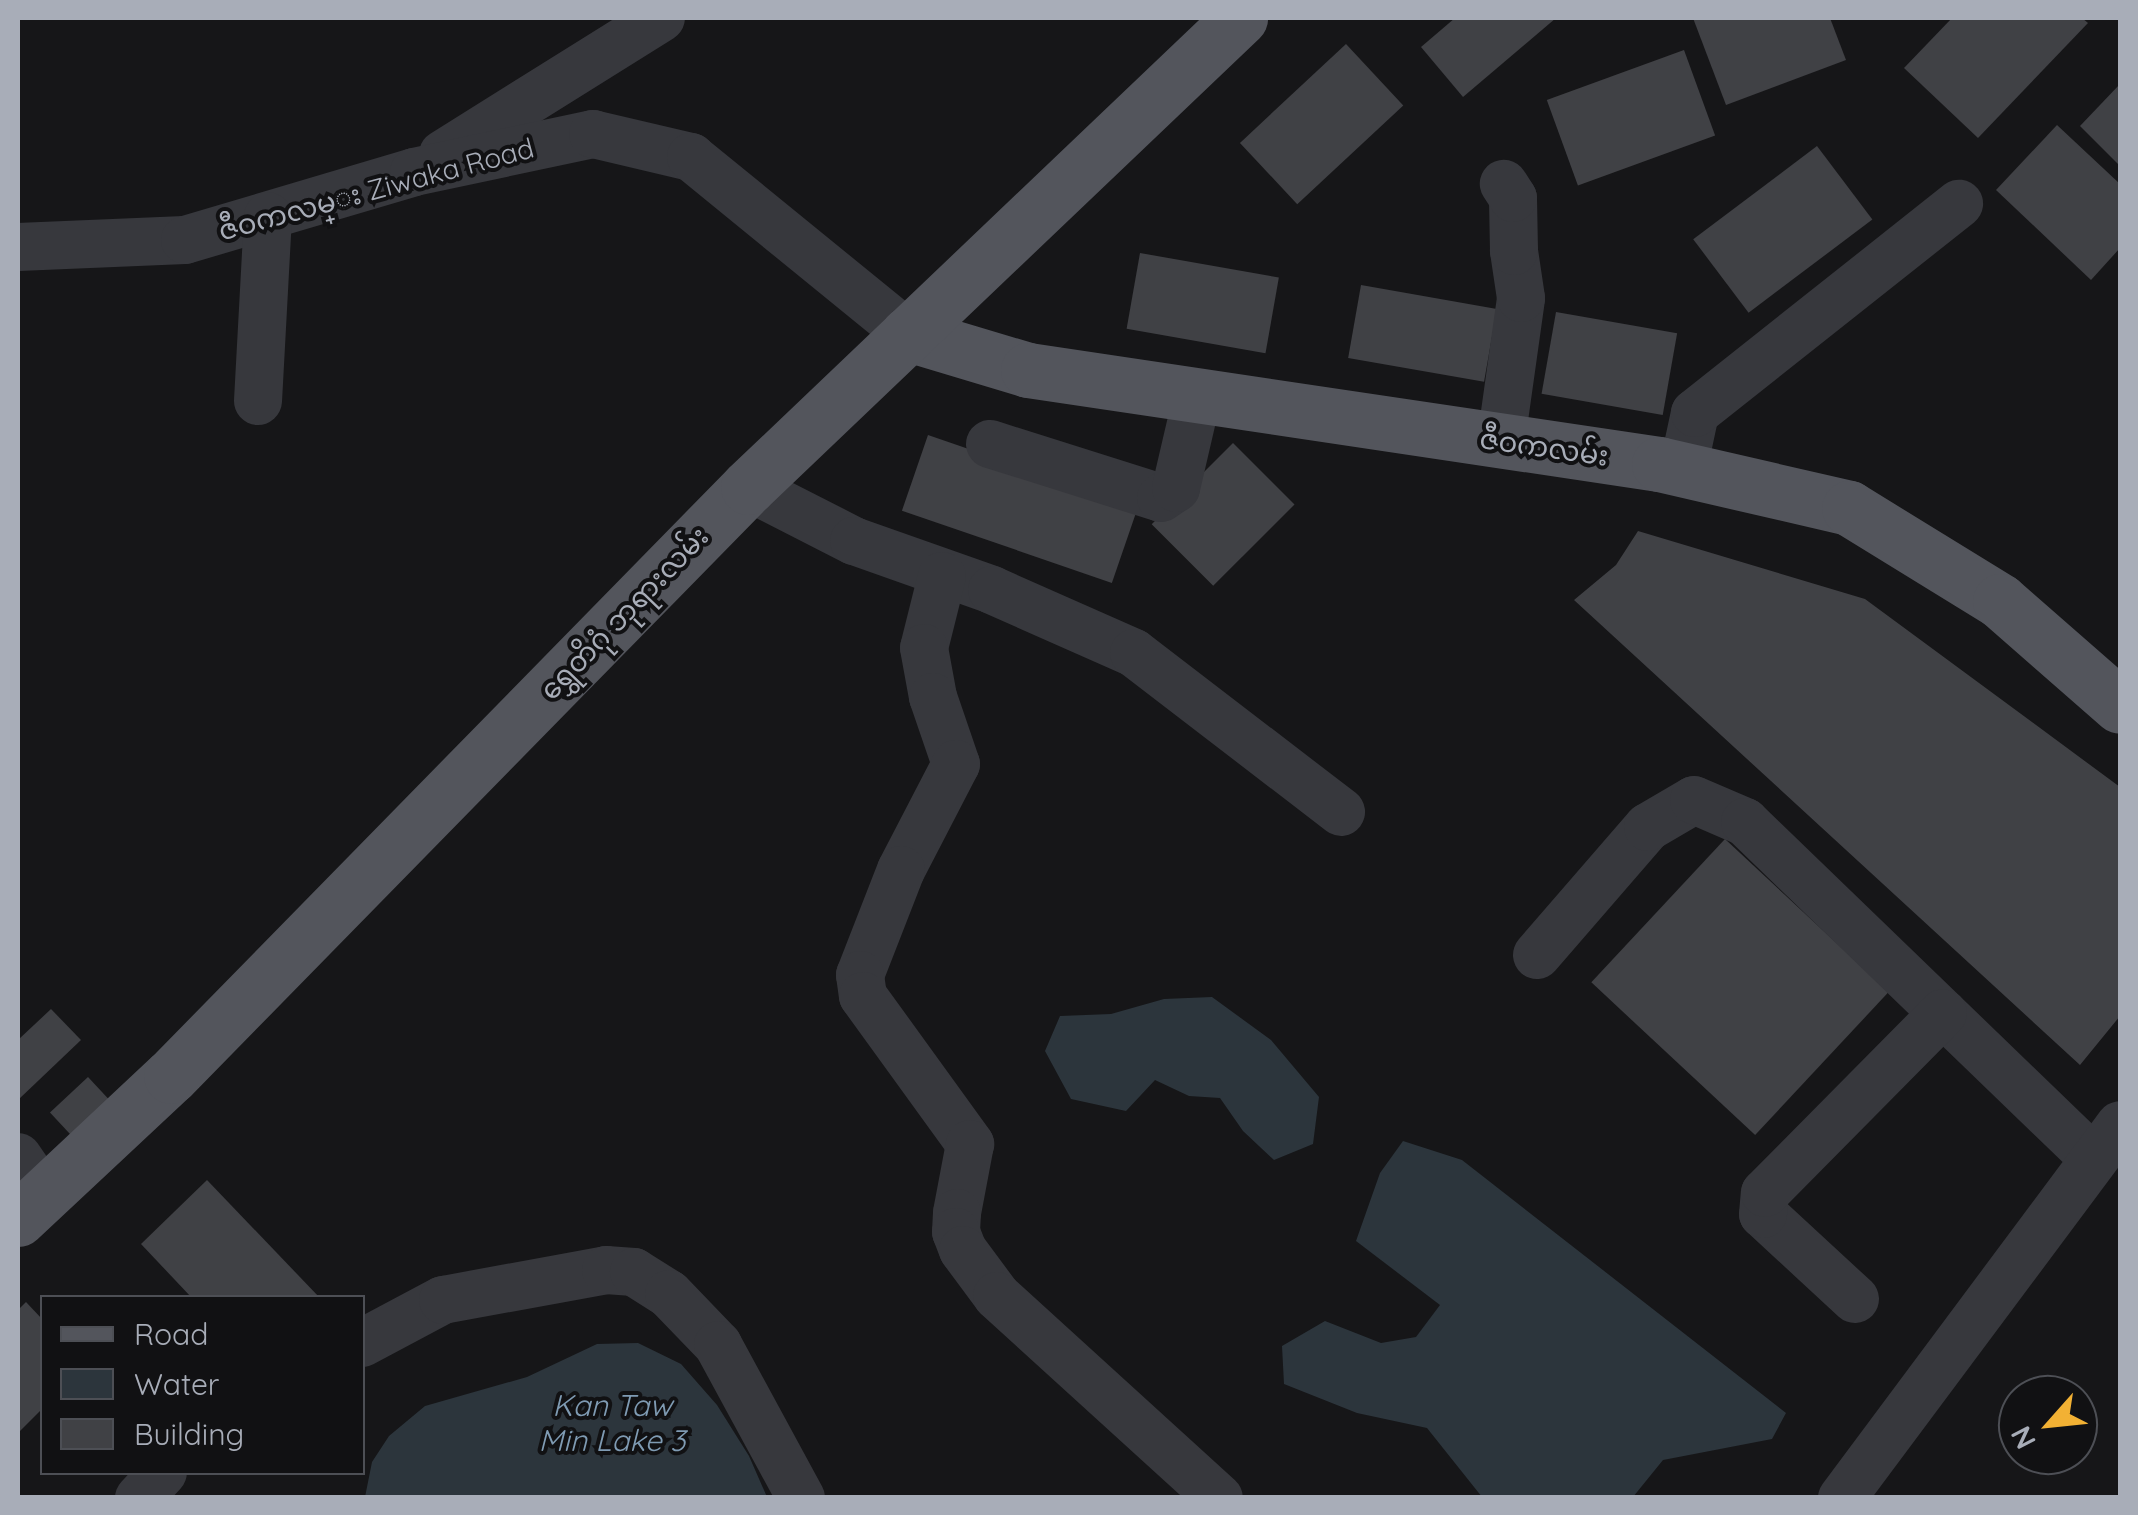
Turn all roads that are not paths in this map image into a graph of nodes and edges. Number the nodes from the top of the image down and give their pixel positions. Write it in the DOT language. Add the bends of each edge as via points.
graph roads {
  1 [pos="660,18"];
  2 [pos="1240,18"];
  3 [pos="414,172"];
  4 [pos="1504,184"];
  5 [pos="1959,204"];
  6 [pos="268,216"];
  7 [pos="18,247"];
  8 [pos="908,334"];
  9 [pos="1197,398"];
  10 [pos="258,401"];
  11 [pos="1501,441"];
  12 [pos="990,444"];
  13 [pos="1683,469"];
  14 [pos="748,486"];
  15 [pos="942,576"];
  16 [pos="2120,706"];
  17 [pos="1341,812"];
  18 [pos="1537,956"];
  19 [pos="1943,1013"];
  20 [pos="2106,1141"];
  21 [pos="26,1190"];
  22 [pos="1855,1299"];
  23 [pos="365,1341"];
  24 [pos="161,1475"];
  25 [pos="139,1498"];
  26 [pos="801,1498"];
  27 [pos="1219,1498"];
  28 [pos="1842,1498"];
  1 -- 3 [label="street"];
  2 -- 8 [label="main road, ရွှေတိဂုံ ဘုရားလမ်း"];
  3 -- 6 [label="street, ဇီဝကလမ္း Ziwaka Road"];
  3 -- 8 [label="street, ဇီဝကလမ္း Ziwaka Road" via="593,134 691,157"];
  4 -- 11 [label="street" via="1513,198 1521,298"];
  5 -- 13 [label="street" via="1694,413"];
  6 -- 7 [label="street, ဇီဝကလမ္း Ziwaka Road" via="185,240"];
  6 -- 10 [label="street"];
  8 -- 9 [label="main road, ဇီဝကလမ်း" via="1028,370"];
  8 -- 14 [label="main road, ရွှေတိဂုံ ဘုရားလမ်း"];
  9 -- 11 [label="main road, ဇီဝကလမ်း"];
  9 -- 12 [label="street" via="1176,488 1161,498"];
  11 -- 13 [label="main road, ဇီဝကလမ်း"];
  13 -- 16 [label="main road, ဇီဝကလမ်း" via="1849,508 2000,601"];
  14 -- 15 [label="street" via="854,542"];
  14 -- 21 [label="main road, ရွှေတိဂုံ ဘုရားလမ်း" via="171,1076"];
  15 -- 17 [label="street" via="992,590 1134,653"];
  15 -- 27 [label="street" via="924,648 956,764 901,870 860,975 863,996 970,1144 957,1213 963,1250 996,1296"];
  18 -- 19 [label="street" via="1648,826 1694,800 1745,822 1828,873"];
  19 -- 20 [label="street"];
  19 -- 22 [label="street" via="1765,1192 1763,1214"];
  20 -- 28 [label="street"];
  23 -- 26 [label="street" via="443,1300 606,1270 634,1272 669,1294 718,1345"];
  24 -- 25 [label="street"];
}
